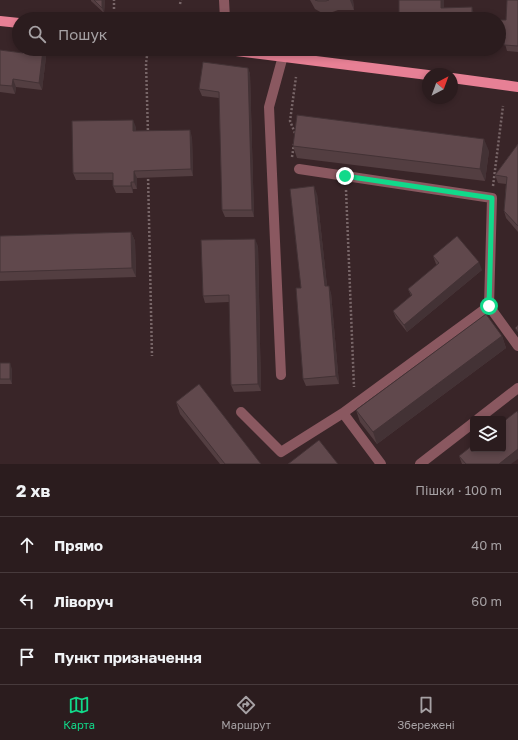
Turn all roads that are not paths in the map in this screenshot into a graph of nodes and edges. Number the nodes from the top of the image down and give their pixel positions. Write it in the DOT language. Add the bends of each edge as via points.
graph roads {
  1 [pos="224,0"];
  2 [pos="225,12"];
  3 [pos="0,21"];
  4 [pos="12,22"];
  5 [pos="283,56"];
  6 [pos="422,74"];
  7 [pos="458,79"];
  8 [pos="518,87"];
  9 [pos="299,169"];
  10 [pos="489,306"];
  11 [pos="518,346"];
  12 [pos="281,375"];
  13 [pos="518,388"];
  14 [pos="241,412"];
  15 [pos="343,413"];
  16 [pos="482,416"];
  17 [pos="470,425"];
  18 [pos="381,464"];
  19 [pos="420,464"];
  1 -- 2 [label="street"];
  3 -- 4 [label="main road"];
  5 -- 6 [label="main road"];
  5 -- 12 [label="street" via="269,107"];
  7 -- 8 [label="main road"];
  9 -- 10 [label="street" via="492,198"];
  10 -- 11 [label="street"];
  10 -- 15 [label="street"];
  13 -- 16 [label="street"];
  14 -- 15 [label="street" via="281,452"];
  15 -- 18 [label="street"];
  17 -- 19 [label="street"];
}
